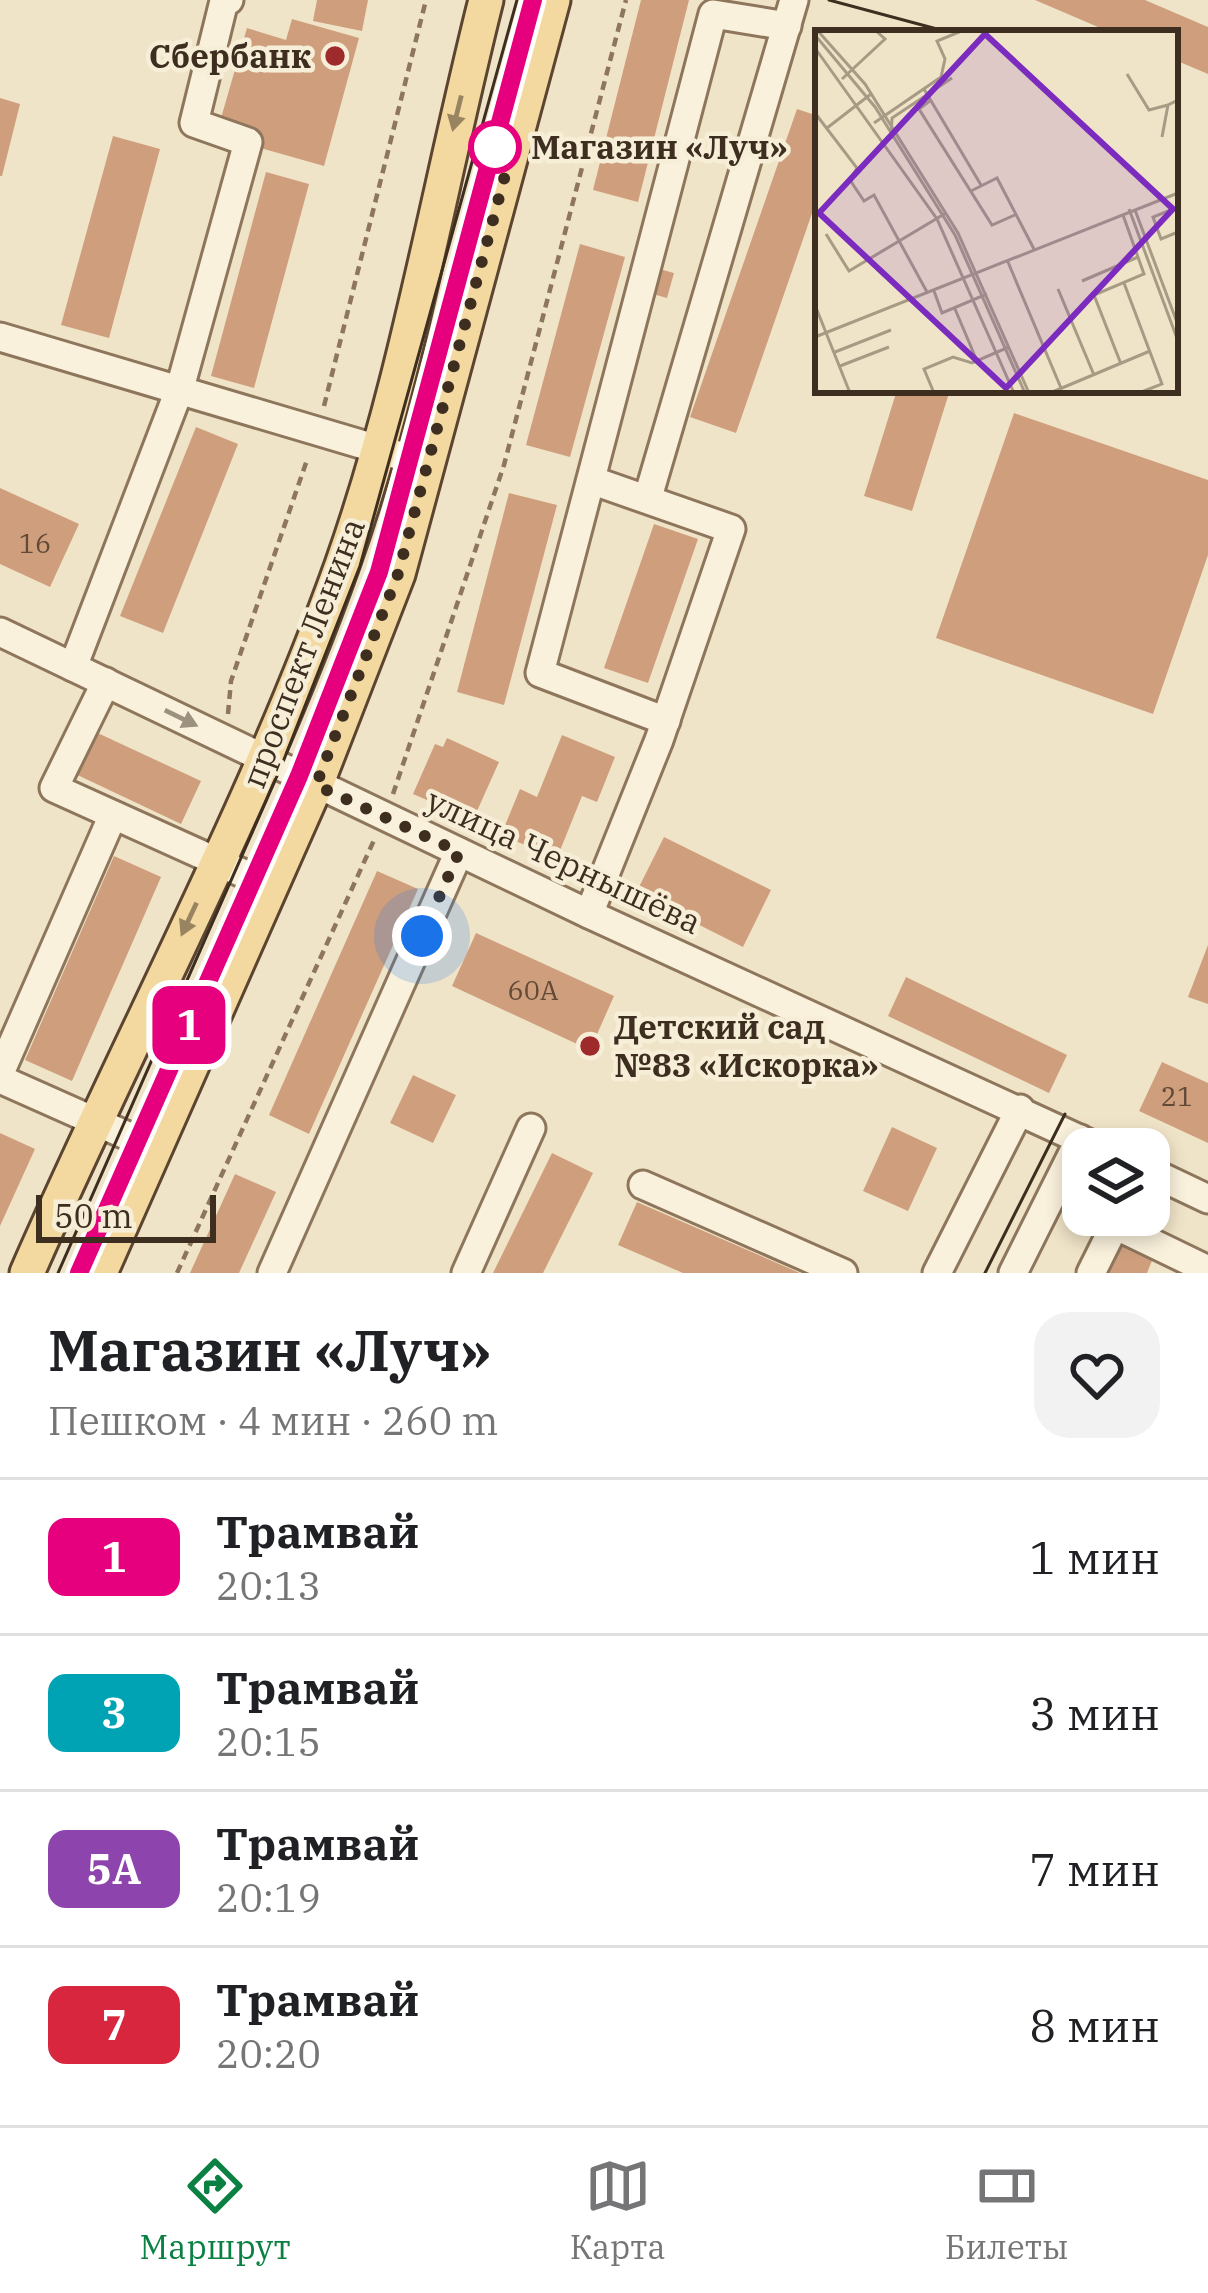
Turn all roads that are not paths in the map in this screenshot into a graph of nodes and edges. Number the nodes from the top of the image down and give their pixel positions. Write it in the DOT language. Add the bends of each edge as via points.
graph roads {
  1 [pos="229,0"];
  2 [pos="486,0"];
  3 [pos="553,0"];
  4 [pos="790,13"];
  5 [pos="0,337"];
  6 [pos="180,388"];
  7 [pos="376,452"];
  8 [pos="428,464"];
  9 [pos="591,480"];
  10 [pos="648,497"];
  11 [pos="0,632"];
  12 [pos="74,667"];
  13 [pos="106,682"];
  14 [pos="665,721"];
  15 [pos="253,753"];
  16 [pos="316,785"];
  17 [pos="113,815"];
  18 [pos="459,852"];
  19 [pos="216,862"];
  20 [pos="271,886"];
  21 [pos="590,914"];
  22 [pos="0,1076"];
  23 [pos="1021,1108"];
  24 [pos="93,1122"];
  25 [pos="531,1128"];
  26 [pos="1062,1129"];
  27 [pos="155,1148"];
  28 [pos="1170,1182"];
  29 [pos="643,1184"];
  30 [pos="1062,1192"];
  31 [pos="1208,1199"];
  32 [pos="1208,1270"];
  33 [pos="27,1273"];
  34 [pos="100,1273"];
  35 [pos="272,1273"];
  36 [pos="466,1273"];
  37 [pos="843,1273"];
  38 [pos="937,1273"];
  39 [pos="1013,1273"];
  40 [pos="1090,1273"];
  1 -- 6 [label="street" via="194,124 248,142"];
  2 -- 7 [label="main road, проспект Ленина, one-way"];
  3 -- 8 [label="main road, проспект Ленина"];
  4 -- 9 [label="street" via="712,14"];
  4 -- 10 [label="street"];
  5 -- 6 [label="street"];
  6 -- 7 [label="street"];
  6 -- 12 [label="street"];
  7 -- 8 [label="street"];
  7 -- 15 [label="main road, проспект Ленина" via="342,564"];
  8 -- 16 [label="main road, проспект Ленина" via="398,574"];
  9 -- 10 [label="street"];
  9 -- 14 [label="street" via="540,673"];
  10 -- 14 [label="street" via="731,529"];
  11 -- 12 [label="street, улица Чернышёва"];
  12 -- 13 [label="street, улица Чернышёва"];
  13 -- 15 [label="street, улица Чернышёва, one-way"];
  13 -- 17 [label="street" via="54,788"];
  14 -- 21 [label="street"];
  15 -- 16 [label="street, улица Чернышёва"];
  15 -- 19 [label="main road, проспект Ленина"];
  16 -- 18 [label="street, улица Чернышёва"];
  16 -- 20 [label="main road, проспект Ленина"];
  17 -- 19 [label="street"];
  17 -- 22 [label="street"];
  18 -- 21 [label="street, улица Чернышёва"];
  18 -- 35 [label="street"];
  19 -- 20 [label="street"];
  19 -- 24 [label="main road, проспект Ленина, one-way"];
  20 -- 27 [label="main road, проспект Ленина"];
  21 -- 23 [label="street, улица Чернышёва"];
  22 -- 24 [label="street"];
  23 -- 26 [label="street, улица Чернышёва"];
  23 -- 38 [label="street"];
  24 -- 27 [label="street"];
  24 -- 33 [label="main road, проспект Ленина"];
  25 -- 36 [label="street"];
  27 -- 34 [label="main road, проспект Ленина"];
  28 -- 31 [label="street"];
  29 -- 37 [label="street"];
  30 -- 39 [label="street"];
  32 -- 40 [label="street" via="1115,1225"];
}
